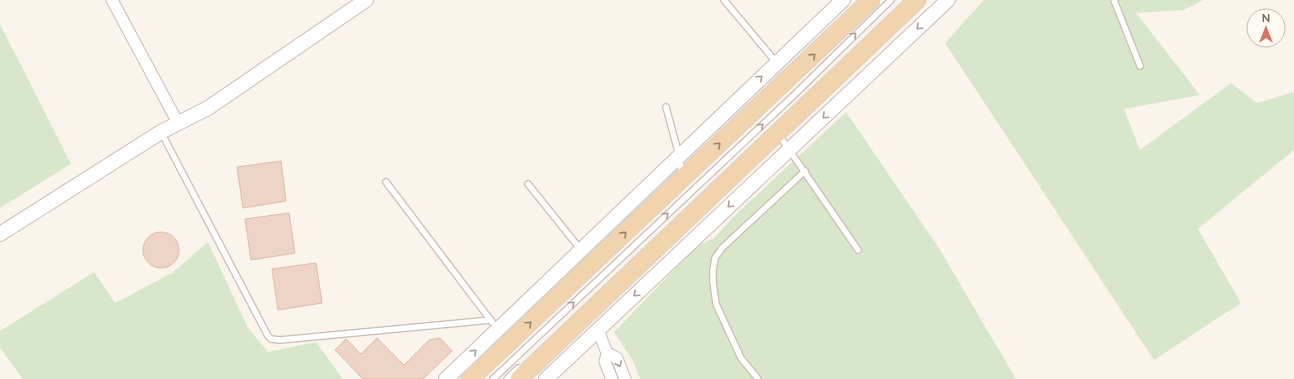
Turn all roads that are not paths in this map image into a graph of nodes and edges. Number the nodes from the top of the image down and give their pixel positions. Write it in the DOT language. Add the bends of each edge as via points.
graph roads {
  1 [pos="112,0"];
  2 [pos="366,0"];
  3 [pos="724,0"];
  4 [pos="843,0"];
  5 [pos="891,0"];
  6 [pos="917,0"];
  7 [pos="948,0"];
  8 [pos="1114,0"];
  9 [pos="869,1"];
  10 [pos="777,63"];
  11 [pos="1140,66"];
  12 [pos="666,107"];
  13 [pos="178,123"];
  14 [pos="161,132"];
  15 [pos="777,132"];
  16 [pos="790,149"];
  17 [pos="679,155"];
  18 [pos="805,171"];
  19 [pos="683,178"];
  20 [pos="386,182"];
  21 [pos="528,184"];
  22 [pos="0,234"];
  23 [pos="581,250"];
  24 [pos="858,250"];
  25 [pos="598,330"];
  26 [pos="501,333"];
  27 [pos="607,353"];
  28 [pos="521,372"];
  29 [pos="446,379"];
  30 [pos="470,379"];
  31 [pos="493,379"];
  32 [pos="507,379"];
  33 [pos="546,379"];
  34 [pos="612,379"];
  35 [pos="625,379"];
  36 [pos="758,379"];
  1 -- 13 [label="street"];
  2 -- 13 [label="street" via="208,108"];
  3 -- 10 [label="lane"];
  4 -- 10 [label="street"];
  31 -- 5 [label="lane, one-way"];
  6 -- 15 [label="main road"];
  7 -- 16 [label="street, one-way"];
  8 -- 11 [label="lane"];
  19 -- 9 [label="main road, one-way"];
  17 -- 10 [label="street, one-way"];
  12 -- 17 [label="lane"];
  13 -- 14 [label="street"];
  14 -- 22 [label="street"];
  14 -- 26 [label="lane" via="271,339"];
  15 -- 16 [label="lane"];
  15 -- 28 [label="main road"];
  16 -- 18 [label="lane"];
  16 -- 25 [label="street, one-way"];
  17 -- 19 [label="lane"];
  17 -- 23 [label="street"];
  18 -- 24 [label="lane"];
  18 -- 36 [label="lane" via="722,248 715,258 713,282 716,304 741,358"];
  26 -- 19 [label="main road, one-way"];
  20 -- 26 [label="lane"];
  21 -- 23 [label="lane"];
  23 -- 26 [label="street"];
  25 -- 27 [label="street"];
  25 -- 33 [label="street"];
  29 -- 26 [label="street, one-way"];
  26 -- 30 [label="main road"];
  27 -- 34 [label="street" via="605,362"];
  27 -- 35 [label="street, one-way" via="617,358"];
  28 -- 32 [label="lane"];
}
